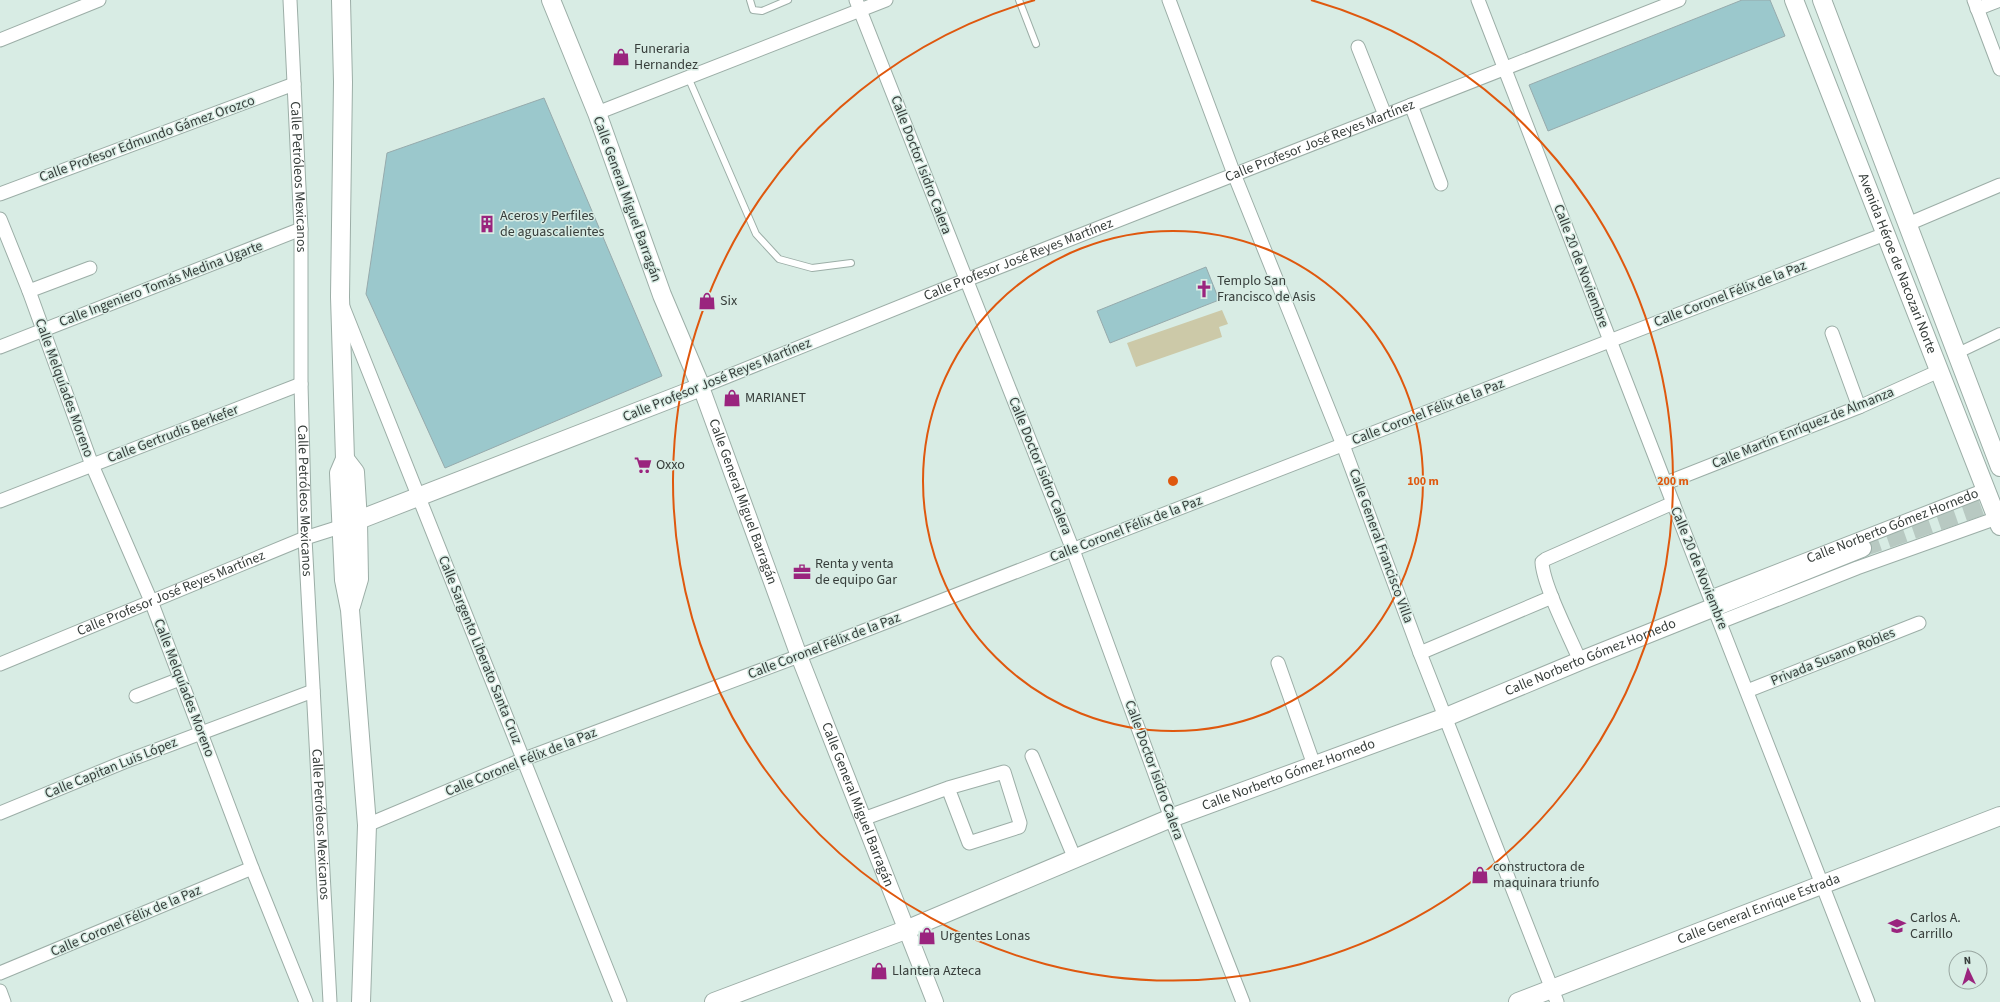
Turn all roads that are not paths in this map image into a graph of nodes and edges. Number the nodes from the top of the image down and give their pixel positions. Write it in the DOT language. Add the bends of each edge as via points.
graph roads {
  1 [pos="99,0"];
  2 [pos="290,0"];
  3 [pos="341,0"];
  4 [pos="551,0"];
  5 [pos="750,0"];
  6 [pos="788,0"];
  7 [pos="886,0"];
  8 [pos="1019,0"];
  9 [pos="1169,0"];
  10 [pos="1478,0"];
  11 [pos="1679,0"];
  12 [pos="1794,0"];
  13 [pos="1822,0"];
  14 [pos="2000,0"];
  15 [pos="1975,4"];
  16 [pos="858,5"];
  17 [pos="0,40"];
  18 [pos="1036,44"];
  19 [pos="1358,47"];
  20 [pos="2000,68"];
  21 [pos="1505,69"];
  22 [pos="688,77"];
  23 [pos="294,84"];
  24 [pos="1411,105"];
  25 [pos="597,113"];
  26 [pos="1385,115"];
  27 [pos="1234,174"];
  28 [pos="1441,184"];
  29 [pos="2000,185"];
  30 [pos="0,194"];
  31 [pos="0,219"];
  32 [pos="1908,224"];
  33 [pos="300,229"];
  34 [pos="1885,234"];
  35 [pos="851,263"];
  36 [pos="90,268"];
  37 [pos="966,280"];
  38 [pos="29,291"];
  39 [pos="340,298"];
  40 [pos="43,330"];
  41 [pos="1832,333"];
  42 [pos="2000,333"];
  43 [pos="1610,341"];
  44 [pos="0,347"];
  45 [pos="1958,353"];
  46 [pos="1939,371"];
  47 [pos="301,384"];
  48 [pos="700,387"];
  49 [pos="1859,407"];
  50 [pos="1343,445"];
  51 [pos="92,465"];
  52 [pos="2000,467"];
  53 [pos="1666,483"];
  54 [pos="1985,490"];
  55 [pos="419,497"];
  56 [pos="0,501"];
  57 [pos="1673,503"];
  58 [pos="1998,522"];
  59 [pos="350,523"];
  60 [pos="305,538"];
  61 [pos="1862,548"];
  62 [pos="1073,550"];
  63 [pos="1552,597"];
  64 [pos="151,601"];
  65 [pos="1716,609"];
  66 [pos="1919,623"];
  67 [pos="1420,653"];
  68 [pos="799,656"];
  69 [pos="1580,661"];
  70 [pos="1278,663"];
  71 [pos="0,664"];
  72 [pos="180,679"];
  73 [pos="313,691"];
  74 [pos="1747,691"];
  75 [pos="136,696"];
  76 [pos="1446,717"];
  77 [pos="201,732"];
  78 [pos="1032,756"];
  79 [pos="524,759"];
  80 [pos="1314,766"];
  81 [pos="948,788"];
  82 [pos="0,814"];
  83 [pos="2000,816"];
  84 [pos="1171,818"];
  85 [pos="863,819"];
  86 [pos="367,825"];
  87 [pos="1075,859"];
  88 [pos="252,868"];
  89 [pos="1822,884"];
  90 [pos="908,929"];
  91 [pos="0,973"];
  92 [pos="0,991"];
  93 [pos="1555,995"];
  94 [pos="303,1001"];
  95 [pos="4,1002"];
  96 [pos="330,1002"];
  97 [pos="362,1002"];
  98 [pos="620,1002"];
  99 [pos="714,1002"];
  100 [pos="935,1002"];
  101 [pos="1243,1002"];
  102 [pos="1518,1002"];
  103 [pos="1868,1002"];
  1 -- 17 [label="street"];
  2 -- 23 [label="street, Calle Petróleos Mexicanos"];
  3 -- 39 [label="main road" via="343,82"];
  4 -- 25 [label="main road, Calle General Miguel Barragán"];
  5 -- 6 [label="lane" via="753,10 762,11"];
  7 -- 16 [label="street"];
  8 -- 18 [label="lane"];
  9 -- 27 [label="street, Calle General Francisco Villa"];
  10 -- 21 [label="street, Calle 20 de Noviembre"];
  11 -- 21 [label="street, Calle Profesor José Reyes Martínez"];
  12 -- 34 [label="main road, Avenida Héroe de Nacozari Norte"];
  13 -- 32 [label="main road, Avenida Héroe de Nacozari Norte"];
  14 -- 15 [label="street"];
  15 -- 20 [label="street"];
  16 -- 22 [label="street"];
  16 -- 37 [label="street, Calle Doctor Isidro Calera"];
  19 -- 26 [label="street"];
  21 -- 24 [label="street, Calle Profesor José Reyes Martínez"];
  21 -- 43 [label="street, Calle 20 de Noviembre"];
  22 -- 25 [label="street"];
  22 -- 35 [label="lane" via="756,234 779,259 812,268"];
  23 -- 30 [label="street, Calle Profesor Edmundo Gámez Orozco"];
  23 -- 33 [label="street, Calle Petróleos Mexicanos"];
  24 -- 26 [label="street, Calle Profesor José Reyes Martínez"];
  24 -- 28 [label="street"];
  25 -- 48 [label="main road, Calle General Miguel Barragán" via="662,295"];
  26 -- 27 [label="street, Calle Profesor José Reyes Martínez"];
  27 -- 37 [label="street, Calle Profesor José Reyes Martínez"];
  27 -- 50 [label="street, Calle General Francisco Villa"];
  29 -- 32 [label="street"];
  31 -- 38 [label="street, Calle Melquíades Moreno"];
  32 -- 45 [label="main road, Avenida Héroe de Nacozari Norte"];
  33 -- 40 [label="street, Calle Ingeniero Tomás Medina Ugarte"];
  33 -- 47 [label="street, Calle Petróleos Mexicanos"];
  34 -- 43 [label="street, Calle Coronel Félix de la Paz"];
  34 -- 46 [label="main road, Avenida Héroe de Nacozari Norte"];
  36 -- 38 [label="street"];
  37 -- 48 [label="street, Calle Profesor José Reyes Martínez"];
  37 -- 62 [label="street, Calle Doctor Isidro Calera"];
  38 -- 40 [label="street, Calle Melquíades Moreno"];
  39 -- 55 [label="street, Calle Sargento Liberato Santa Cruz"];
  39 -- 59 [label="main road" via="345,460 355,472"];
  40 -- 44 [label="street, Calle Ingeniero Tomás Medina Ugarte"];
  40 -- 51 [label="street, Calle Melquíades Moreno"];
  41 -- 49 [label="street"];
  42 -- 45 [label="street"];
  43 -- 50 [label="street, Calle Coronel Félix de la Paz"];
  43 -- 53 [label="street, Calle 20 de Noviembre"];
  45 -- 52 [label="main road, Avenida Héroe de Nacozari Norte"];
  46 -- 49 [label="street, Calle Martín Enríquez de Almanza"];
  46 -- 54 [label="main road, Avenida Héroe de Nacozari Norte"];
  47 -- 51 [label="street, Calle Gertrudis Berkefer"];
  47 -- 60 [label="street, Calle Petróleos Mexicanos"];
  48 -- 55 [label="main road, Calle Profesor José Reyes Martínez"];
  48 -- 68 [label="street, Calle General Miguel Barragán"];
  49 -- 53 [label="street, Calle Martín Enríquez de Almanza"];
  50 -- 62 [label="street, Calle Coronel Félix de la Paz"];
  50 -- 67 [label="street, Calle General Francisco Villa"];
  51 -- 56 [label="street, Calle Gertrudis Berkefer"];
  51 -- 64 [label="street, Calle Melquíades Moreno"];
  53 -- 57 [label="street, Calle 20 de Noviembre"];
  54 -- 58 [label="main road, Avenida Héroe de Nacozari Norte"];
  54 -- 65 [label="street, Calle Norberto Gómez Hornedo"];
  55 -- 59 [label="main road, Calle Profesor José Reyes Martínez"];
  55 -- 79 [label="street, Calle Sargento Liberato Santa Cruz"];
  57 -- 63 [label="street" via="1542,562"];
  57 -- 65 [label="street, Calle 20 de Noviembre"];
  58 -- 65 [label="street, Calle Norberto Gómez Hornedo" via="1857,568"];
  59 -- 60 [label="street, Calle Profesor José Reyes Martínez"];
  59 -- 86 [label="main road" via="359,580 350,610"];
  60 -- 64 [label="street, Calle Profesor José Reyes Martínez"];
  60 -- 73 [label="street, Calle Petróleos Mexicanos"];
  61 -- 65 [label="main road, Calle Norberto Gómez Hornedo"];
  62 -- 68 [label="street, Calle Coronel Félix de la Paz"];
  62 -- 84 [label="street, Calle Doctor Isidro Calera"];
  63 -- 67 [label="street"];
  63 -- 69 [label="street"];
  64 -- 71 [label="street, Calle Profesor José Reyes Martínez"];
  64 -- 72 [label="street, Calle Melquíades Moreno"];
  65 -- 69 [label="main road, Calle Norberto Gómez Hornedo"];
  65 -- 74 [label="street, Calle 20 de Noviembre"];
  66 -- 74 [label="street, Privada Susano Robles"];
  67 -- 76 [label="street, Calle General Francisco Villa"];
  68 -- 79 [label="street, Calle Coronel Félix de la Paz"];
  68 -- 85 [label="street, Calle General Miguel Barragán"];
  69 -- 76 [label="main road, Calle Norberto Gómez Hornedo"];
  70 -- 80 [label="street"];
  72 -- 75 [label="street"];
  72 -- 77 [label="street, Calle Melquíades Moreno"];
  73 -- 77 [label="street, Calle Capitan Luis López"];
  73 -- 96 [label="street, Calle Petróleos Mexicanos"];
  74 -- 89 [label="street, Calle 20 de Noviembre"];
  76 -- 80 [label="main road, Calle Norberto Gómez Hornedo"];
  76 -- 93 [label="street, Calle General Francisco Villa"];
  77 -- 82 [label="street, Calle Capitan Luis López"];
  77 -- 88 [label="street, Calle Melquíades Moreno"];
  78 -- 87 [label="street"];
  79 -- 86 [label="street, Calle Coronel Félix de la Paz"];
  79 -- 98 [label="street, Calle Sargento Liberato Santa Cruz"];
  80 -- 84 [label="main road, Calle Norberto Gómez Hornedo"];
  81 -- 81 [label="street" via="1004,772 1020,823 1019,827 969,843"];
  81 -- 85 [label="street"];
  83 -- 89 [label="main road, Calle General Enrique Estrada"];
  84 -- 87 [label="main road, Calle Norberto Gómez Hornedo"];
  84 -- 101 [label="street, Calle Doctor Isidro Calera"];
  85 -- 90 [label="street, Calle General Miguel Barragán"];
  86 -- 97 [label="main road"];
  87 -- 90 [label="main road, Calle Norberto Gómez Hornedo"];
  88 -- 91 [label="street, Calle Coronel Félix de la Paz"];
  88 -- 94 [label="street, Calle Melquíades Moreno"];
  89 -- 93 [label="main road, Calle General Enrique Estrada"];
  89 -- 103 [label="street, Calle 20 de Noviembre"];
  90 -- 99 [label="main road, Calle Norberto Gómez Hornedo"];
  90 -- 100 [label="street, Calle General Miguel Barragán"];
  92 -- 95 [label="street"];
  93 -- 102 [label="main road, Calle General Enrique Estrada"];
}
